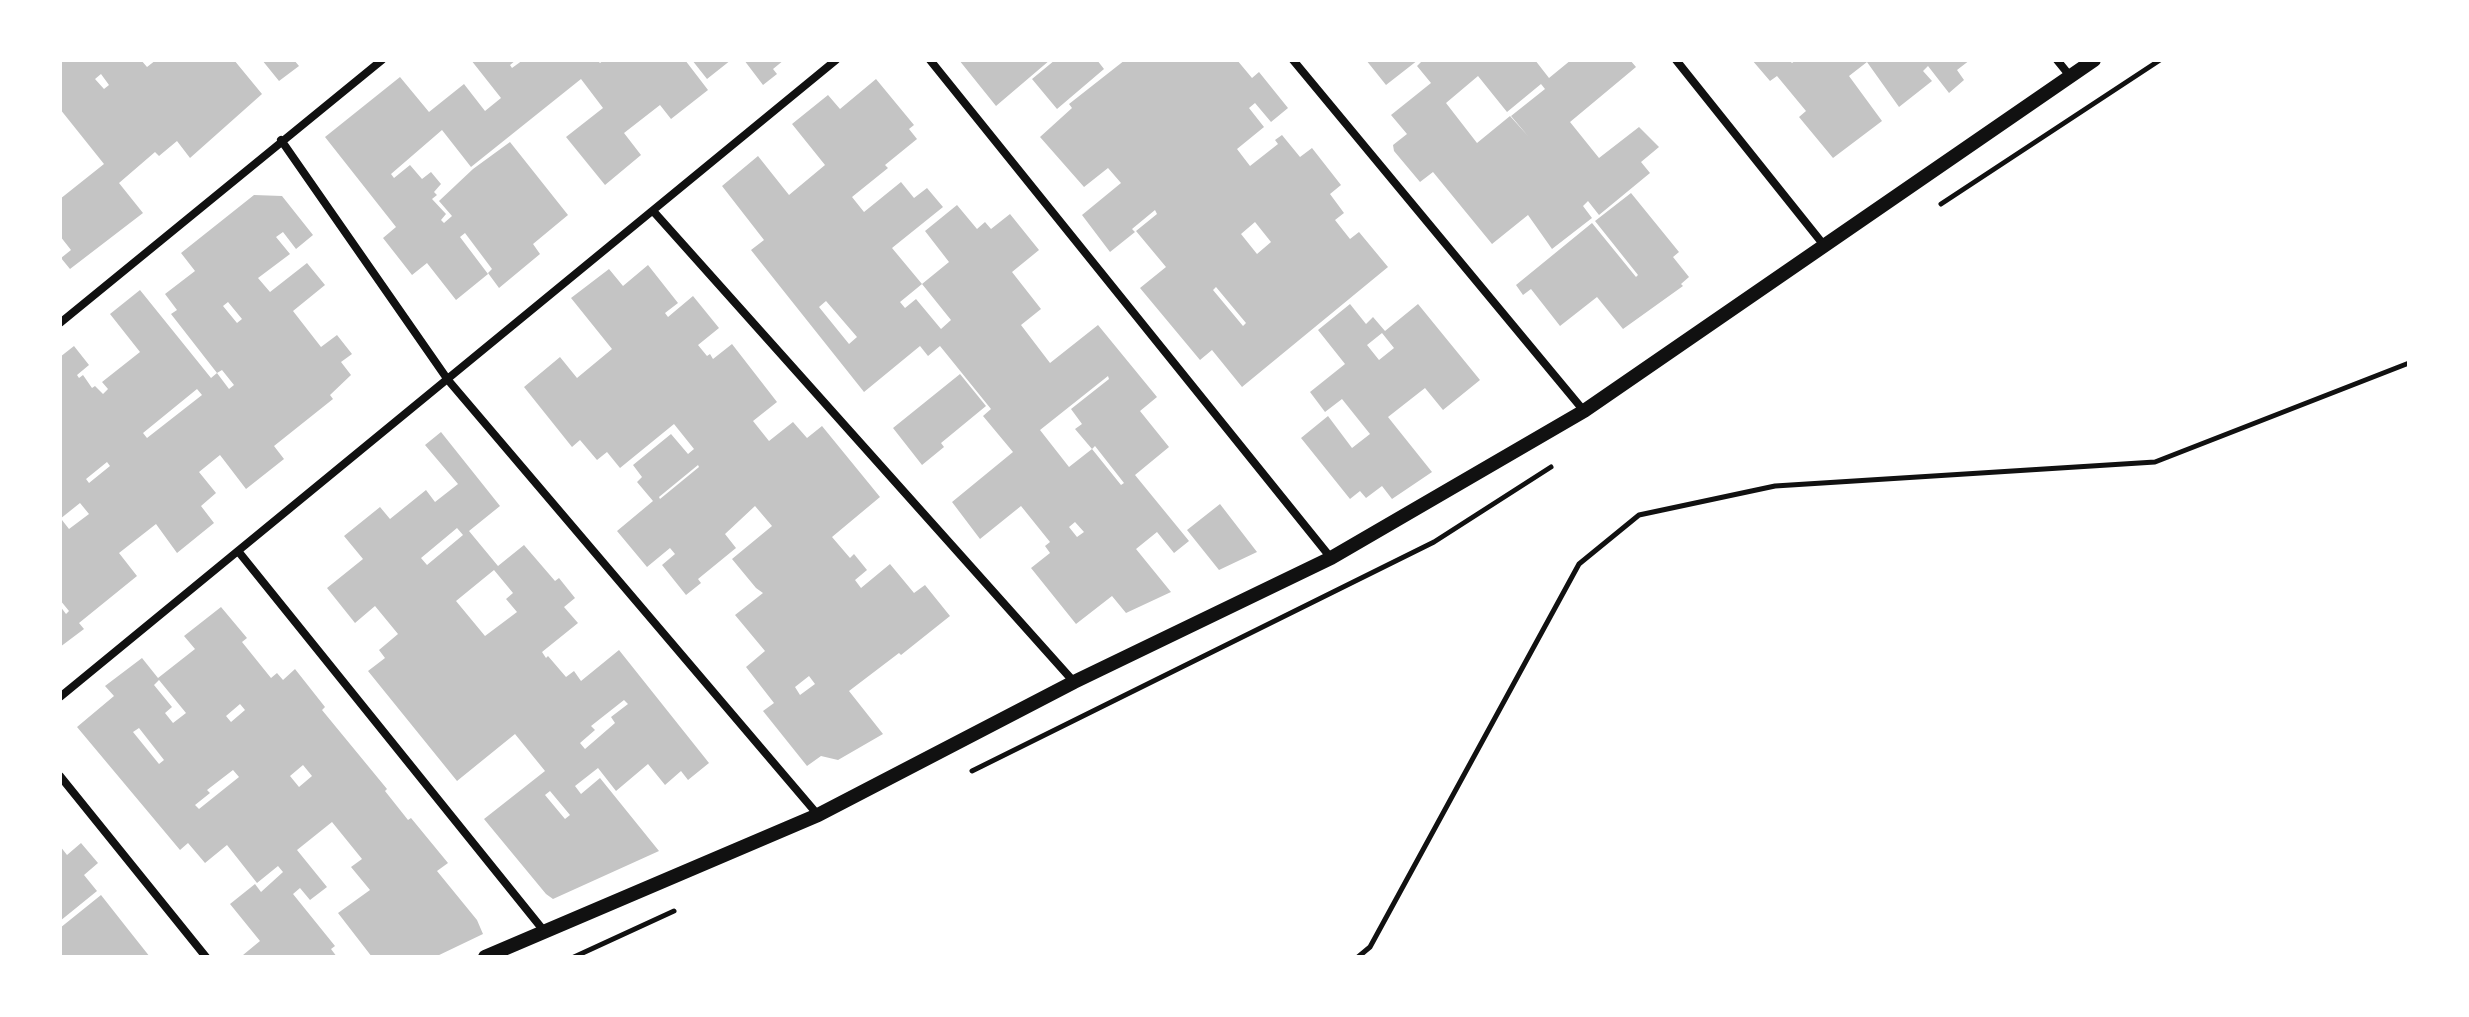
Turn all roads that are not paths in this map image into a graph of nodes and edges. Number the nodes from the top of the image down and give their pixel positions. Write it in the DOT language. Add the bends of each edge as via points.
graph roads {
  1 [pos="382,60"];
  2 [pos="836,60"];
  3 [pos="930,60"];
  4 [pos="1293,60"];
  5 [pos="1676,60"];
  6 [pos="2057,60"];
  7 [pos="2094,60"];
  8 [pos="2070,76"];
  9 [pos="281,140"];
  10 [pos="654,212"];
  11 [pos="1823,244"];
  12 [pos="60,323"];
  13 [pos="448,380"];
  14 [pos="1584,411"];
  15 [pos="238,551"];
  16 [pos="1331,558"];
  17 [pos="1074,682"];
  18 [pos="60,697"];
  19 [pos="60,776"];
  20 [pos="818,815"];
  21 [pos="544,931"];
  22 [pos="206,957"];
  23 [pos="485,957"];
  1 -- 9 [label="street"];
  2 -- 10 [label="street"];
  3 -- 16 [label="street"];
  4 -- 14 [label="street"];
  5 -- 11 [label="street"];
  6 -- 8 [label="street"];
  7 -- 8 [label="street"];
  8 -- 11 [label="street"];
  9 -- 12 [label="street"];
  9 -- 13 [label="street"];
  10 -- 13 [label="street"];
  10 -- 17 [label="street"];
  11 -- 14 [label="street"];
  13 -- 15 [label="street"];
  13 -- 20 [label="street"];
  14 -- 16 [label="street"];
  15 -- 18 [label="street"];
  15 -- 21 [label="street"];
  16 -- 17 [label="street"];
  17 -- 20 [label="street"];
  19 -- 22 [label="street"];
  20 -- 21 [label="street"];
  21 -- 23 [label="street"];
}
